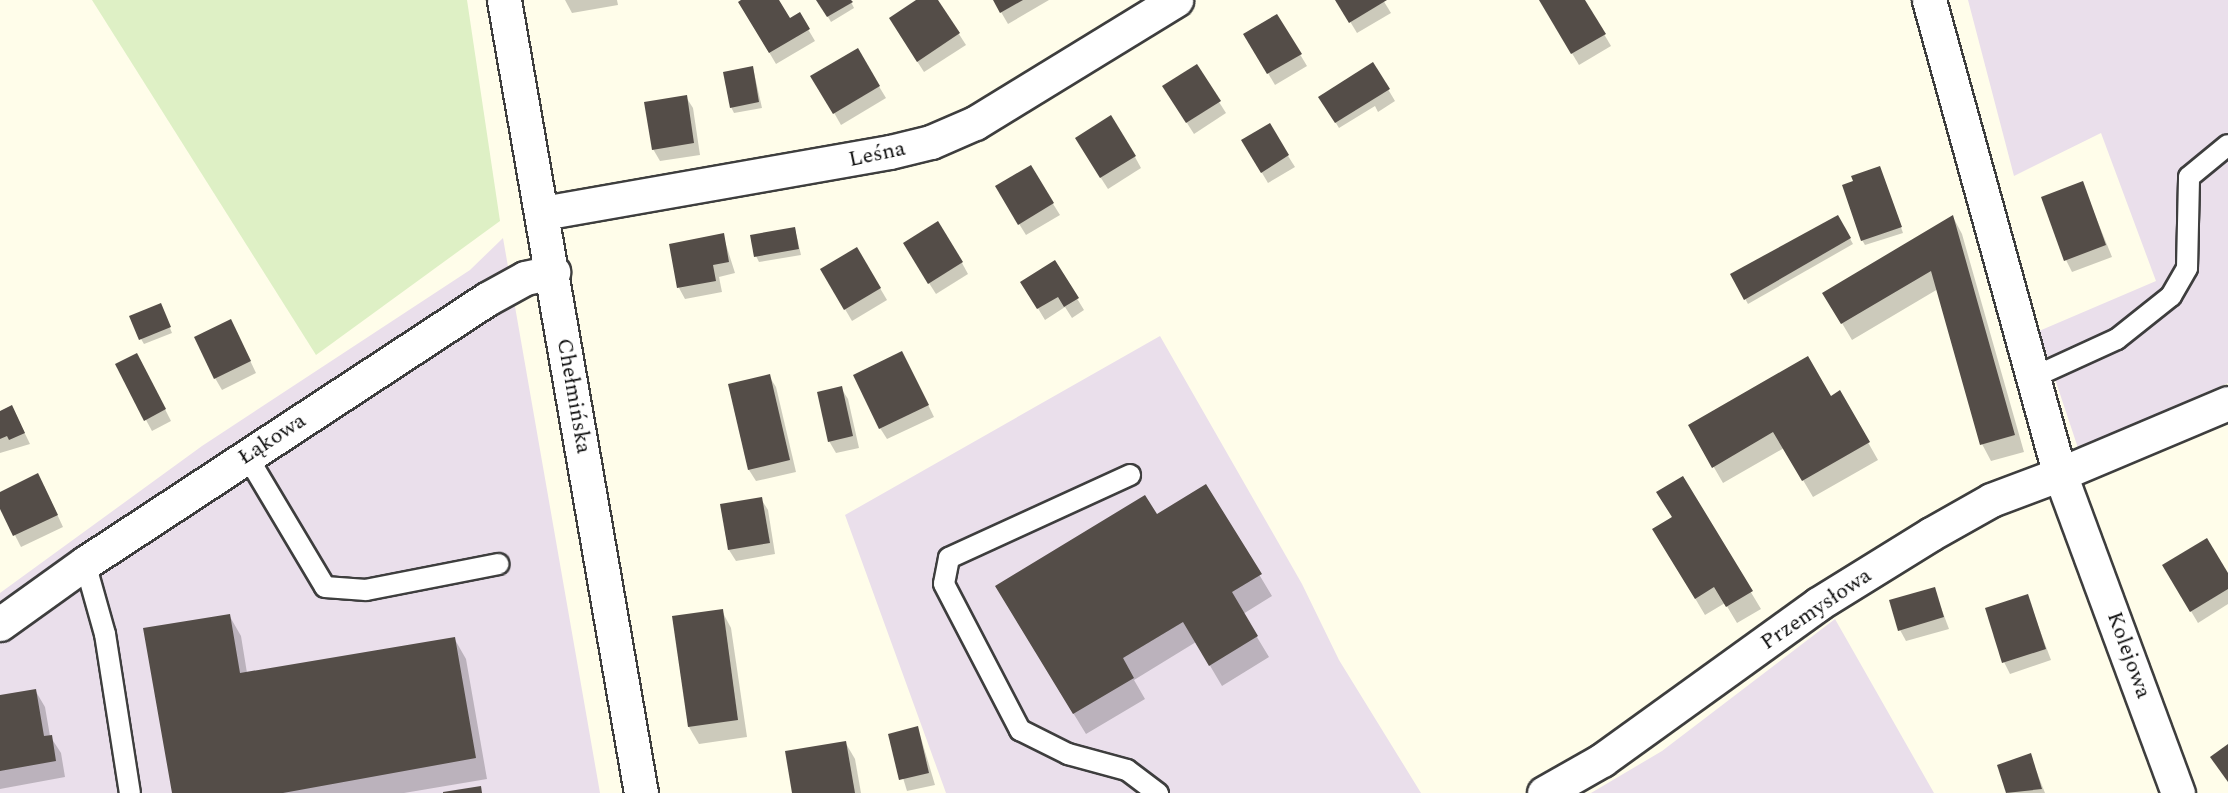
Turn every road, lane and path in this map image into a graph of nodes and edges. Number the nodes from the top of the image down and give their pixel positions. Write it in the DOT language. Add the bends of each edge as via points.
graph roads {
  1 [pos="504,0"];
  2 [pos="1176,0"];
  3 [pos="1929,0"];
  4 [pos="2228,145"];
  5 [pos="543,213"];
  6 [pos="553,272"];
  7 [pos="2034,377"];
  8 [pos="2228,403"];
  9 [pos="247,456"];
  10 [pos="2060,474"];
  11 [pos="1130,475"];
  12 [pos="85,563"];
  13 [pos="498,564"];
  14 [pos="0,624"];
  15 [pos="130,793"];
  16 [pos="641,793"];
  17 [pos="1158,793"];
  18 [pos="1544,793"];
  19 [pos="2178,793"];
  1 -- 5 [label="street, Chełmińska"];
  2 -- 5 [label="street, Leśna" via="975,123 931,142 890,153"];
  3 -- 7 [label="street"];
  4 -- 7 [label="lane" via="2189,177 2187,268 2171,296 2117,339"];
  5 -- 6 [label="street, Chełmińska"];
  6 -- 9 [label="street, Łąkowa" via="525,278 488,298"];
  6 -- 16 [label="street, Chełmińska"];
  7 -- 10 [label="street"];
  8 -- 10 [label="street, Przemysłowa"];
  9 -- 12 [label="street, Łąkowa"];
  9 -- 13 [label="lane" via="325,587 366,590"];
  10 -- 18 [label="street, Przemysłowa" via="1991,500 1931,534 1818,604 1602,760"];
  10 -- 19 [label="street, Kolejowa"];
  11 -- 17 [label="lane" via="950,558 944,584 1020,730 1068,754 1127,770"];
  12 -- 14 [label="street, Łąkowa"];
  12 -- 15 [label="lane" via="105,634"];
}
